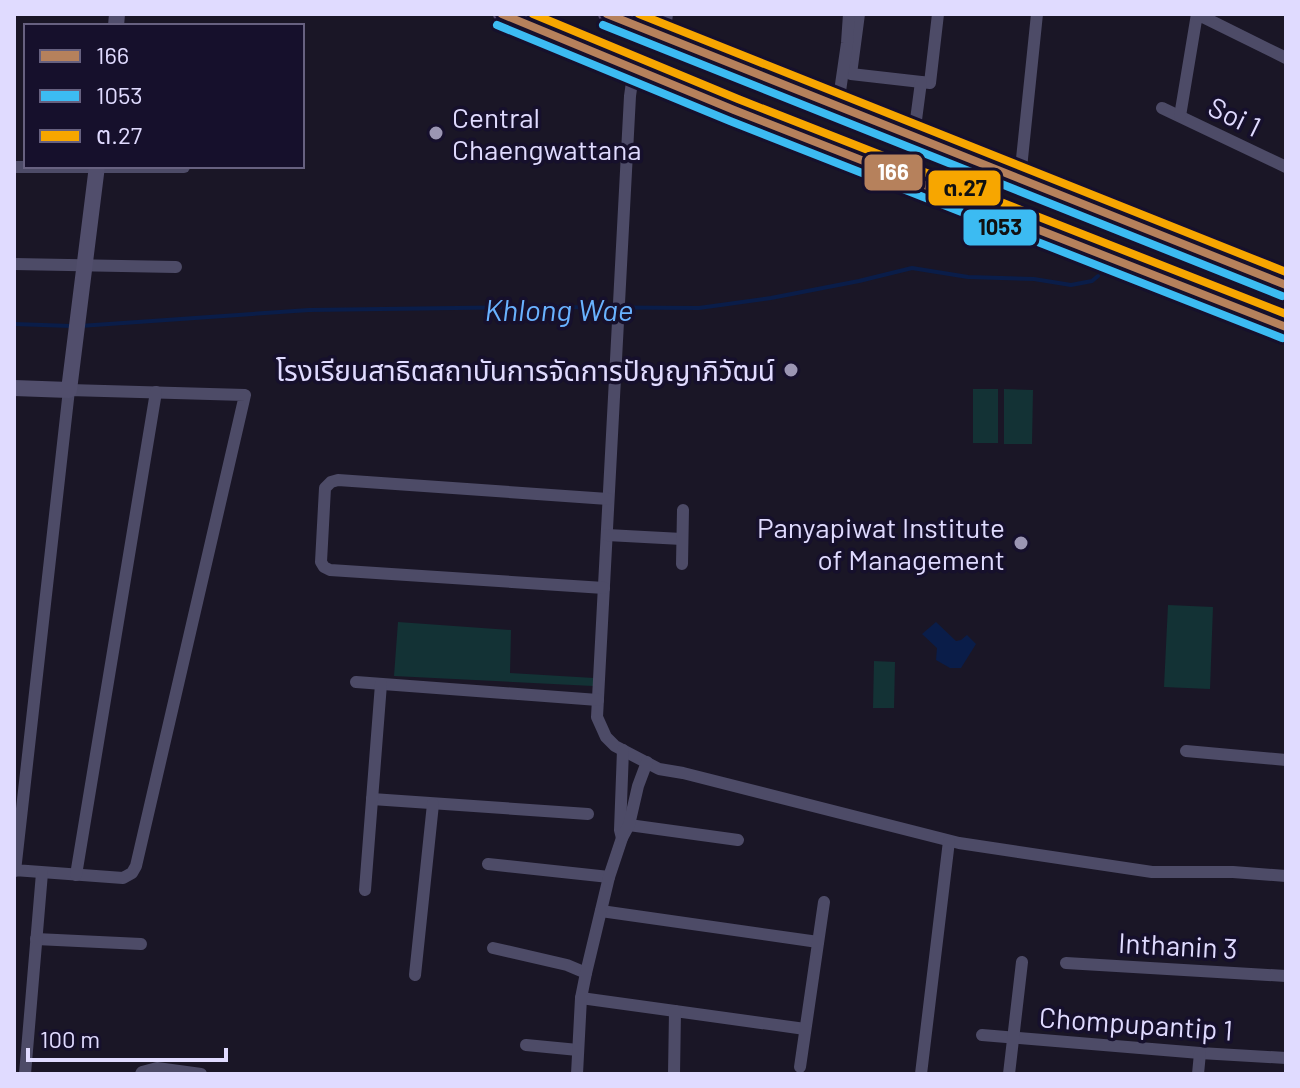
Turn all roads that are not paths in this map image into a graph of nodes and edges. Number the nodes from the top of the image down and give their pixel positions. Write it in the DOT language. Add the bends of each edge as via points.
graph roads {
  1 [pos="502,14"];
  2 [pos="607,14"];
  3 [pos="667,14"];
  4 [pos="849,14"];
  5 [pos="859,14"];
  6 [pos="938,14"];
  7 [pos="1037,14"];
  8 [pos="1197,14"];
  9 [pos="664,37"];
  10 [pos="1286,58"];
  11 [pos="634,68"];
  12 [pos="921,82"];
  13 [pos="838,105"];
  14 [pos="1162,108"];
  15 [pos="1180,116"];
  16 [pos="914,135"];
  17 [pos="1286,167"];
  18 [pos="97,168"];
  19 [pos="1020,178"];
  20 [pos="14,264"];
  21 [pos="85,264"];
  22 [pos="176,267"];
  23 [pos="1286,285"];
  24 [pos="1286,327"];
  25 [pos="14,388"];
  26 [pos="69,390"];
  27 [pos="156,392"];
  28 [pos="608,499"];
  29 [pos="683,510"];
  30 [pos="607,535"];
  31 [pos="682,539"];
  32 [pos="682,564"];
  33 [pos="604,588"];
  34 [pos="356,682"];
  35 [pos="381,684"];
  36 [pos="598,700"];
  37 [pos="623,750"];
  38 [pos="1186,751"];
  39 [pos="1286,760"];
  40 [pos="647,762"];
  41 [pos="372,799"];
  42 [pos="433,804"];
  43 [pos="588,814"];
  44 [pos="629,825"];
  45 [pos="622,838"];
  46 [pos="738,840"];
  47 [pos="949,841"];
  48 [pos="488,864"];
  49 [pos="14,870"];
  50 [pos="42,873"];
  51 [pos="76,875"];
  52 [pos="1286,876"];
  53 [pos="609,877"];
  54 [pos="365,890"];
  55 [pos="824,902"];
  56 [pos="601,911"];
  57 [pos="36,939"];
  58 [pos="818,942"];
  59 [pos="141,944"];
  60 [pos="493,948"];
  61 [pos="1022,962"];
  62 [pos="1066,963"];
  63 [pos="586,973"];
  64 [pos="415,975"];
  65 [pos="1286,976"];
  66 [pos="581,998"];
  67 [pos="675,1011"];
  68 [pos="805,1029"];
  69 [pos="982,1035"];
  70 [pos="1014,1038"];
  71 [pos="526,1045"];
  72 [pos="578,1050"];
  73 [pos="1200,1053"];
  74 [pos="1286,1058"];
  75 [pos="800,1067"];
  76 [pos="25,1074"];
  77 [pos="141,1074"];
  78 [pos="201,1074"];
  79 [pos="577,1074"];
  80 [pos="674,1074"];
  81 [pos="921,1074"];
  82 [pos="1009,1074"];
  83 [pos="1198,1074"];
  1 -- 11 [label="main road"];
  2 -- 9 [label="main road"];
  3 -- 9 [label="street"];
  4 -- 13 [label="street"];
  5 -- 12 [label="street" via="851,74"];
  6 -- 12 [label="street" via="930,83"];
  7 -- 19 [label="street"];
  8 -- 10 [label="street"];
  8 -- 15 [label="street"];
  9 -- 13 [label="main road"];
  11 -- 24 [label="main road"];
  11 -- 28 [label="street"];
  12 -- 16 [label="street"];
  13 -- 16 [label="main road"];
  14 -- 15 [label="street, Soi 1"];
  15 -- 17 [label="street, Soi 1"];
  16 -- 19 [label="main road"];
  18 -- 21 [label="street"];
  19 -- 23 [label="main road"];
  20 -- 21 [label="street"];
  21 -- 22 [label="street"];
  21 -- 26 [label="street"];
  25 -- 26 [label="street"];
  26 -- 27 [label="street"];
  26 -- 49 [label="street"];
  27 -- 51 [label="street"];
  27 -- 51 [label="street" via="245,395 136,866 123,878"];
  28 -- 30 [label="street"];
  28 -- 33 [label="street" via="338,480 325,488 321,562 330,570"];
  29 -- 31 [label="street"];
  30 -- 31 [label="street"];
  30 -- 33 [label="street"];
  31 -- 32 [label="street"];
  33 -- 36 [label="street"];
  34 -- 35 [label="street"];
  35 -- 36 [label="street"];
  35 -- 41 [label="street"];
  36 -- 37 [label="street" via="597,717 606,737"];
  37 -- 40 [label="street"];
  37 -- 45 [label="street"];
  38 -- 39 [label="street"];
  40 -- 44 [label="street"];
  40 -- 47 [label="street"];
  41 -- 42 [label="street"];
  41 -- 54 [label="street"];
  42 -- 43 [label="street"];
  42 -- 64 [label="street"];
  44 -- 45 [label="street"];
  44 -- 46 [label="street"];
  45 -- 53 [label="street"];
  47 -- 52 [label="street" via="1152,872"];
  47 -- 81 [label="street"];
  48 -- 53 [label="street"];
  49 -- 50 [label="street"];
  50 -- 51 [label="street"];
  50 -- 57 [label="street"];
  53 -- 56 [label="street"];
  55 -- 58 [label="street"];
  56 -- 58 [label="street"];
  56 -- 63 [label="street"];
  57 -- 59 [label="street"];
  57 -- 76 [label="street"];
  58 -- 68 [label="street"];
  60 -- 63 [label="street"];
  61 -- 70 [label="street"];
  62 -- 65 [label="street, Inthanin 3"];
  63 -- 66 [label="street"];
  66 -- 67 [label="street"];
  66 -- 72 [label="street"];
  67 -- 68 [label="street"];
  67 -- 80 [label="street"];
  68 -- 75 [label="street"];
  69 -- 70 [label="street, Chompupantip 1"];
  70 -- 73 [label="street, Chompupantip 1"];
  70 -- 82 [label="street"];
  71 -- 72 [label="street"];
  72 -- 79 [label="street"];
  73 -- 74 [label="street, Chompupantip 1"];
  73 -- 83 [label="street"];
  77 -- 78 [label="street" via="157,1068"];
}
